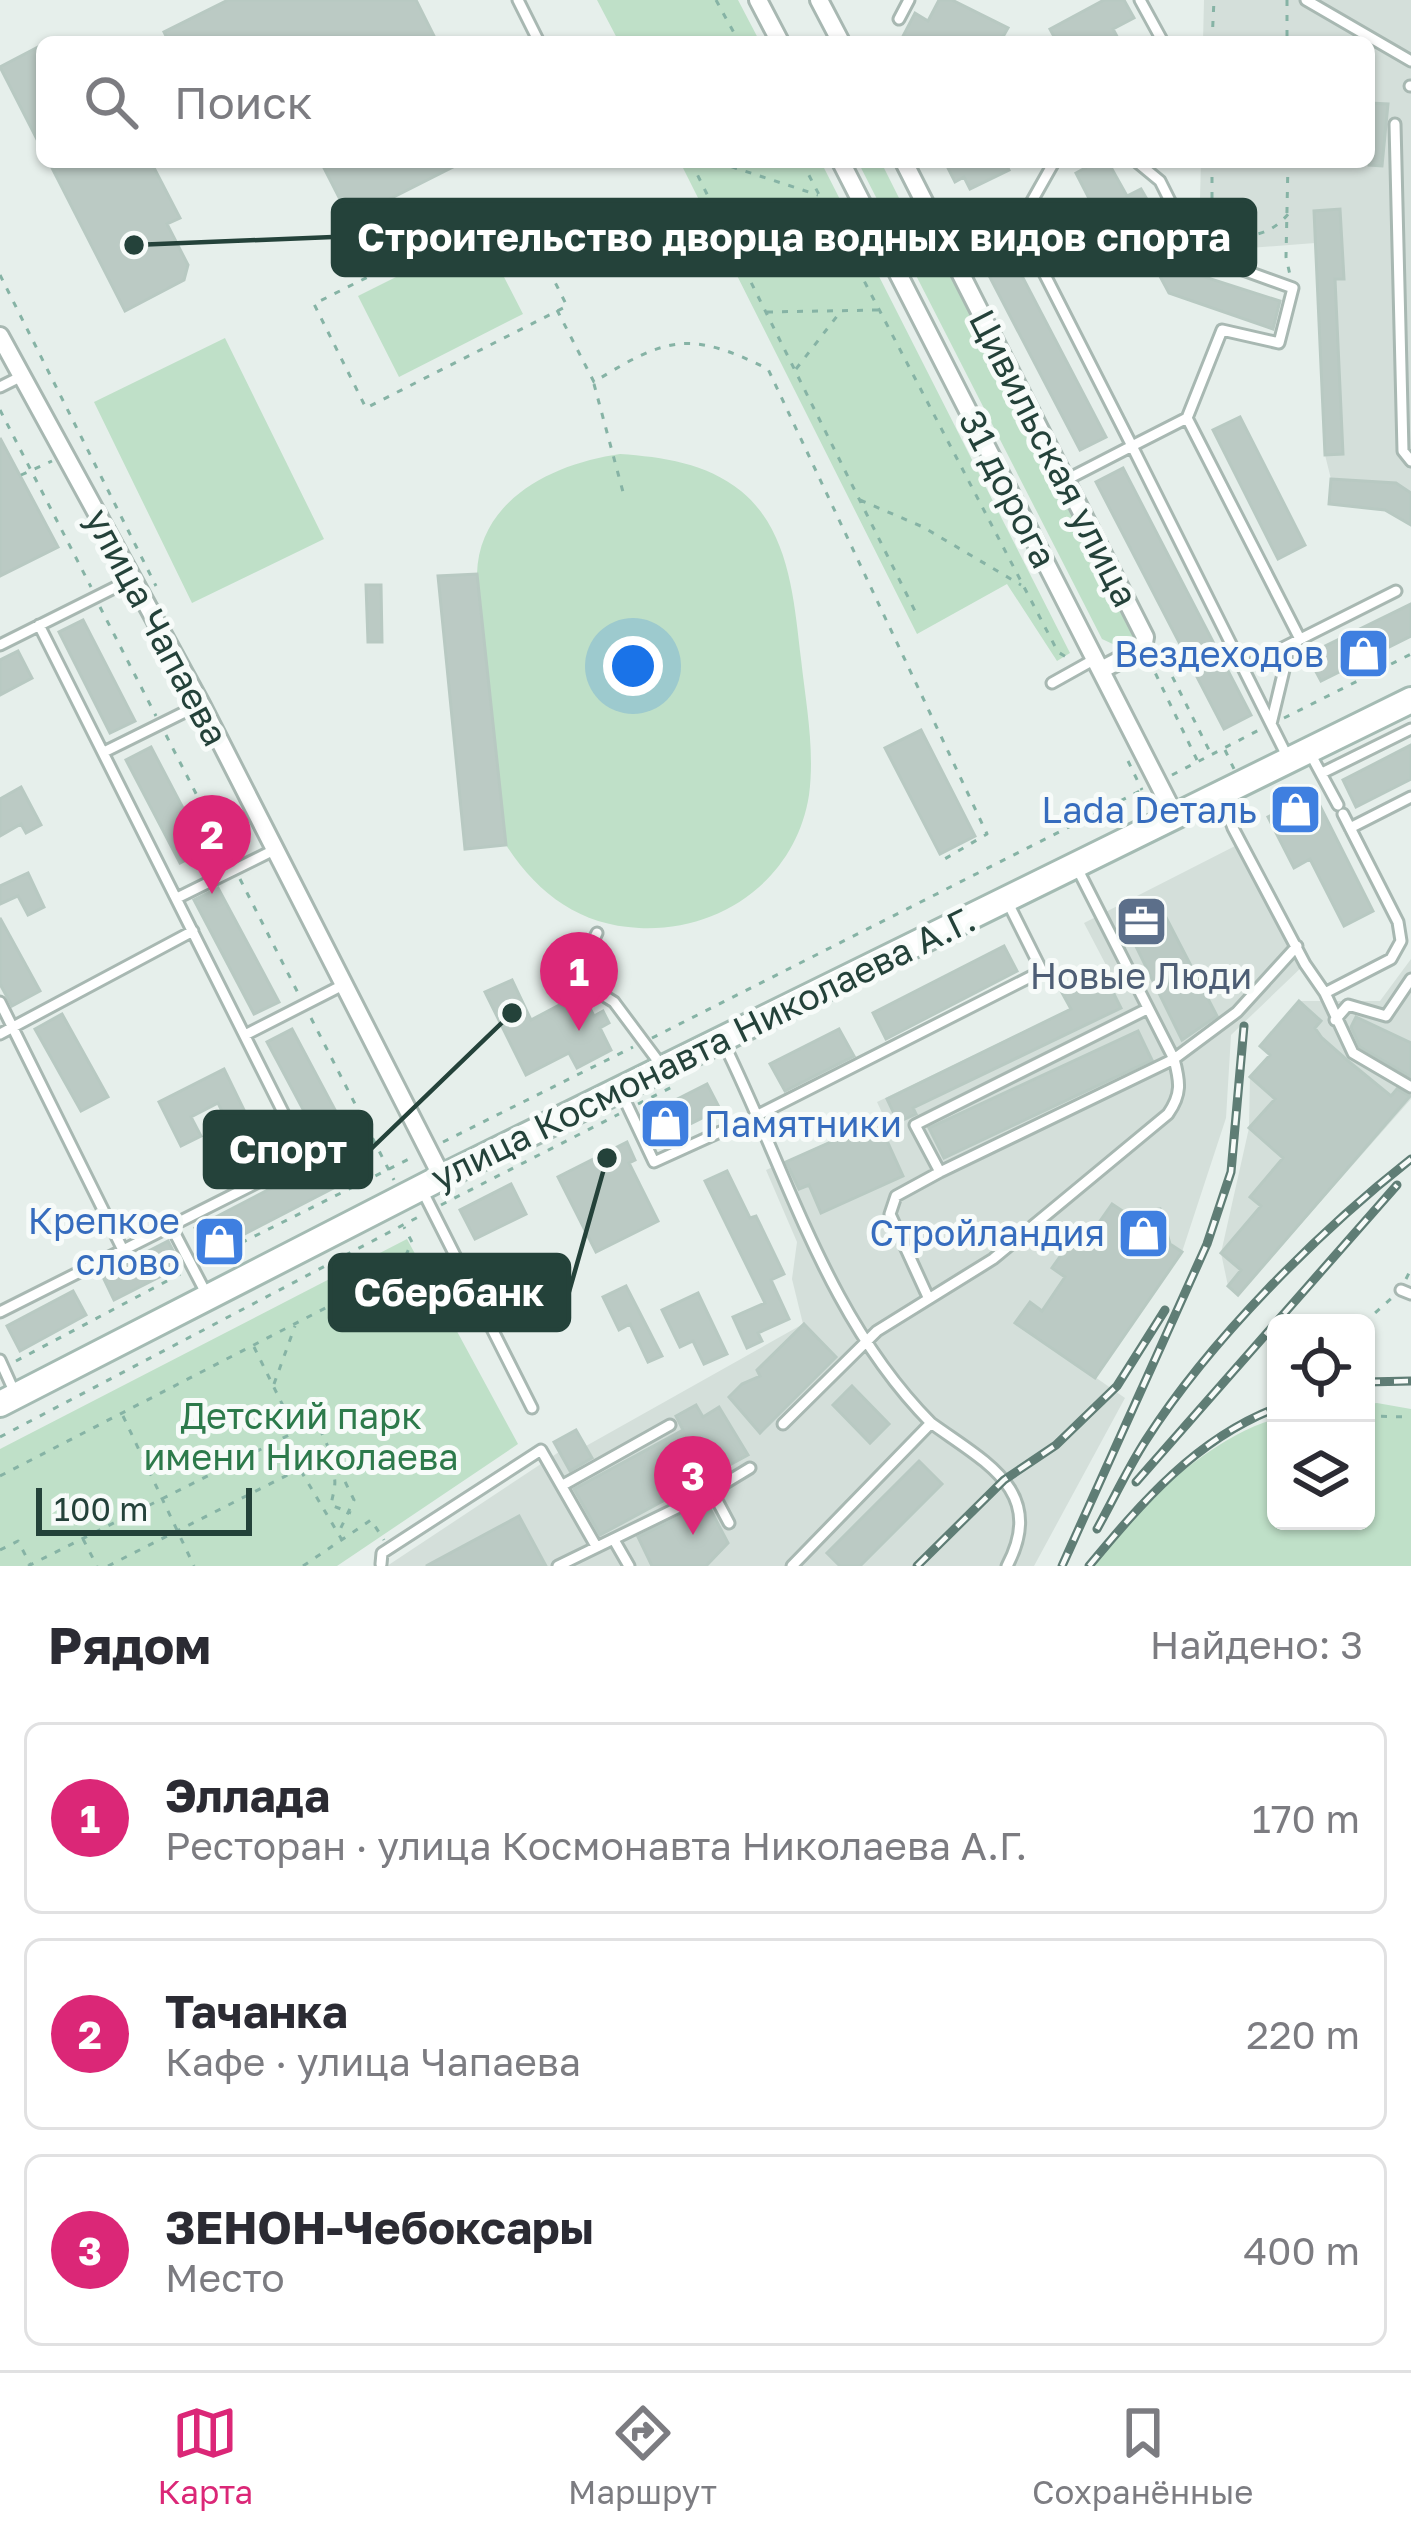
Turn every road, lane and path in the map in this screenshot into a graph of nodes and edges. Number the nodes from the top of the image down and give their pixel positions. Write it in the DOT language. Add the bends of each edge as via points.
graph roads {
  1 [pos="518,0"];
  2 [pos="716,0"];
  3 [pos="758,0"];
  4 [pos="909,0"];
  5 [pos="1140,0"];
  6 [pos="1214,0"];
  7 [pos="1287,0"];
  8 [pos="1306,0"];
  9 [pos="822,2"];
  10 [pos="899,19"];
  11 [pos="536,36"];
  12 [pos="736,36"];
  13 [pos="777,36"];
  14 [pos="838,36"];
  15 [pos="1160,36"];
  16 [pos="1213,36"];
  17 [pos="1287,36"];
  18 [pos="1368,36"];
  19 [pos="1375,40"];
  20 [pos="1411,61"];
  21 [pos="1395,124"];
  22 [pos="694,168"];
  23 [pos="736,168"];
  24 [pos="805,168"];
  25 [pos="844,168"];
  26 [pos="907,168"];
  27 [pos="1051,168"];
  28 [pos="1144,168"];
  29 [pos="1212,168"];
  30 [pos="1288,168"];
  31 [pos="819,195"];
  32 [pos="1288,213"];
  33 [pos="936,224"];
  34 [pos="1019,224"];
  35 [pos="886,250"];
  36 [pos="953,258"];
  37 [pos="855,265"];
  38 [pos="0,275"];
  39 [pos="1293,288"];
  40 [pos="557,310"];
  41 [pos="879,310"];
  42 [pos="842,311"];
  43 [pos="766,312"];
  44 [pos="0,336"];
  45 [pos="795,370"];
  46 [pos="22,376"];
  47 [pos="594,382"];
  48 [pos="0,387"];
  49 [pos="0,410"];
  50 [pos="1187,418"];
  51 [pos="1132,446"];
  52 [pos="64,455"];
  53 [pos="1411,461"];
  54 [pos="31,471"];
  55 [pos="20,475"];
  56 [pos="1064,481"];
  57 [pos="623,492"];
  58 [pos="859,499"];
  59 [pos="132,579"];
  60 [pos="1024,587"];
  61 [pos="1396,591"];
  62 [pos="159,592"];
  63 [pos="95,596"];
  64 [pos="918,616"];
  65 [pos="39,625"];
  66 [pos="1295,642"];
  67 [pos="0,645"];
  68 [pos="1411,654"];
  69 [pos="1092,665"];
  70 [pos="1243,668"];
  71 [pos="1052,682"];
  72 [pos="1411,700"];
  73 [pos="201,704"];
  74 [pos="1271,724"];
  75 [pos="161,725"];
  76 [pos="1411,729"];
  77 [pos="1224,749"];
  78 [pos="104,752"];
  79 [pos="1124,752"];
  80 [pos="1299,755"];
  81 [pos="1322,773"];
  82 [pos="1158,782"];
  83 [pos="1231,789"];
  84 [pos="1411,796"];
  85 [pos="1175,816"];
  86 [pos="1350,828"];
  87 [pos="274,850"];
  88 [pos="943,860"];
  89 [pos="1076,865"];
  90 [pos="235,869"];
  91 [pos="177,898"];
  92 [pos="1006,899"];
  93 [pos="193,931"];
  94 [pos="597,933"];
  95 [pos="1297,946"];
  96 [pos="1411,979"];
  97 [pos="343,985"];
  98 [pos="1324,993"];
  99 [pos="0,1002"];
  100 [pos="304,1004"];
  101 [pos="1147,1009"];
  102 [pos="1335,1020"];
  103 [pos="14,1027"];
  104 [pos="0,1034"];
  105 [pos="244,1035"];
  106 [pos="721,1040"];
  107 [pos="644,1042"];
  108 [pos="1174,1059"];
  109 [pos="667,1078"];
  110 [pos="1411,1087"];
  111 [pos="624,1099"];
  112 [pos="756,1116"];
  113 [pos="720,1132"];
  114 [pos="428,1150"];
  115 [pos="388,1170"];
  116 [pos="940,1172"];
  117 [pos="431,1191"];
  118 [pos="403,1225"];
  119 [pos="171,1226"];
  120 [pos="123,1250"];
  121 [pos="192,1267"];
  122 [pos="1406,1292"];
  123 [pos="208,1297"];
  124 [pos="928,1297"];
  125 [pos="0,1312"];
  126 [pos="1375,1315"];
  127 [pos="296,1323"];
  128 [pos="865,1343"];
  129 [pos="253,1345"];
  130 [pos="2,1364"];
  131 [pos="273,1386"];
  132 [pos="8,1400"];
  133 [pos="532,1408"];
  134 [pos="122,1413"];
  135 [pos="333,1414"];
  136 [pos="1375,1416"];
  137 [pos="1411,1417"];
  138 [pos="316,1421"];
  139 [pos="931,1423"];
  140 [pos="784,1424"];
  141 [pos="670,1425"];
  142 [pos="296,1431"];
  143 [pos="0,1437"];
  144 [pos="331,1453"];
  145 [pos="310,1464"];
  146 [pos="750,1468"];
  147 [pos="300,1469"];
  148 [pos="0,1476"];
  149 [pos="563,1485"];
  150 [pos="712,1491"];
  151 [pos="163,1495"];
  152 [pos="351,1513"];
  153 [pos="729,1523"];
  154 [pos="178,1531"];
  155 [pos="338,1534"];
  156 [pos="82,1538"];
  157 [pos="342,1540"];
  158 [pos="614,1540"];
  159 [pos="596,1546"];
  160 [pos="390,1548"];
  161 [pos="0,1550"];
  162 [pos="29,1565"];
  163 [pos="380,1565"];
  164 [pos="98,1566"];
  165 [pos="108,1566"];
  166 [pos="194,1566"];
  167 [pos="303,1566"];
  168 [pos="558,1566"];
  169 [pos="629,1566"];
  170 [pos="792,1566"];
  171 [pos="1006,1566"];
  1 -- 11 [label="lane"];
  2 -- 12 [label="path"];
  3 -- 13 [label="street"];
  4 -- 10 [label="lane"];
  5 -- 15 [label="lane"];
  6 -- 16 [label="path"];
  7 -- 17 [label="path"];
  8 -- 18 [label="lane"];
  9 -- 14 [label="street"];
  19 -- 20 [label="lane"];
  21 -- 53 [label="lane" via="1403,451"];
  22 -- 43 [label="path"];
  23 -- 31 [label="path"];
  24 -- 31 [label="path"];
  25 -- 35 [label="street, 31 дорога"];
  26 -- 33 [label="street, Цивильская улица"];
  27 -- 34 [label="lane"];
  28 -- 39 [label="lane" via="1160,181 1196,253"];
  29 -- 32 [label="path" via="1212,202 1223,228 1262,233"];
  30 -- 32 [label="path"];
  31 -- 37 [label="path"];
  32 -- 39 [label="path"];
  33 -- 35 [label="path"];
  33 -- 36 [label="street, Цивильская улица"];
  34 -- 36 [label="lane"];
  34 -- 51 [label="lane"];
  35 -- 37 [label="path"];
  35 -- 69 [label="street, 31 дорога"];
  36 -- 56 [label="street, Цивильская улица"];
  37 -- 41 [label="path"];
  38 -- 62 [label="path"];
  39 -- 50 [label="lane" via="1279,343 1222,330"];
  40 -- 40 [label="path" via="366,407 314,304 515,203 567,306"];
  40 -- 47 [label="path"];
  41 -- 42 [label="path"];
  41 -- 60 [label="path"];
  42 -- 43 [label="path"];
  42 -- 45 [label="path"];
  43 -- 45 [label="path"];
  44 -- 46 [label="street, улица Чапаева"];
  45 -- 58 [label="path"];
  46 -- 48 [label="lane"];
  46 -- 52 [label="street, улица Чапаева"];
  47 -- 57 [label="path"];
  47 -- 88 [label="path" via="643,352 687,341 768,369 987,834"];
  49 -- 54 [label="path"];
  50 -- 51 [label="lane"];
  50 -- 66 [label="lane"];
  51 -- 56 [label="lane"];
  51 -- 70 [label="lane"];
  52 -- 54 [label="path"];
  52 -- 59 [label="street, улица Чапаева"];
  54 -- 55 [label="path"];
  54 -- 63 [label="path"];
  56 -- 69 [label="street, Цивильская улица" via="1145,638 1143,648"];
  58 -- 60 [label="path" via="923,526"];
  58 -- 64 [label="path"];
  59 -- 63 [label="lane"];
  59 -- 73 [label="street, улица Чапаева"];
  60 -- 69 [label="path" via="1058,652"];
  61 -- 66 [label="lane"];
  63 -- 65 [label="lane"];
  63 -- 75 [label="path"];
  65 -- 67 [label="lane"];
  65 -- 78 [label="lane"];
  66 -- 70 [label="lane"];
  66 -- 74 [label="lane"];
  68 -- 74 [label="path"];
  69 -- 71 [label="lane"];
  69 -- 82 [label="street, 31 дорога"];
  70 -- 74 [label="lane"];
  72 -- 80 [label="street, улица Космонавта Николаева А.Г."];
  73 -- 75 [label="lane"];
  73 -- 87 [label="street, улица Чапаева"];
  74 -- 77 [label="path"];
  74 -- 80 [label="lane"];
  75 -- 78 [label="lane"];
  75 -- 90 [label="path"];
  76 -- 81 [label="lane"];
  77 -- 82 [label="path"];
  77 -- 83 [label="path"];
  78 -- 91 [label="lane"];
  79 -- 107 [label="path" via="1142,790"];
  80 -- 81 [label="lane"];
  80 -- 83 [label="street, улица Космонавта Николаева А.Г."];
  81 -- 86 [label="lane"];
  82 -- 85 [label="street, 31 дорога"];
  83 -- 85 [label="street, улица Космонавта Николаева А.Г."];
  83 -- 95 [label="lane" via="1233,828"];
  84 -- 86 [label="lane"];
  85 -- 89 [label="street, улица Космонавта Николаева А.Г."];
  86 -- 98 [label="lane" via="1401,941 1391,958"];
  87 -- 90 [label="lane"];
  87 -- 97 [label="street, улица Чапаева"];
  89 -- 92 [label="street, улица Космонавта Николаева А.Г."];
  89 -- 101 [label="lane"];
  90 -- 91 [label="lane"];
  90 -- 100 [label="path"];
  91 -- 93 [label="lane"];
  92 -- 106 [label="street, улица Космонавта Николаева А.Г."];
  92 -- 112 [label="lane" via="1042,971"];
  93 -- 103 [label="lane"];
  93 -- 105 [label="lane"];
  94 -- 107 [label="lane" via="575,979 614,1002"];
  95 -- 98 [label="lane"];
  95 -- 108 [label="lane" via="1237,1012"];
  96 -- 102 [label="lane" via="1386,1016 1348,1005"];
  97 -- 100 [label="lane"];
  97 -- 114 [label="street, улица Чапаева"];
  98 -- 102 [label="lane"];
  99 -- 103 [label="lane"];
  100 -- 105 [label="lane"];
  100 -- 115 [label="path"];
  101 -- 108 [label="lane"];
  101 -- 116 [label="lane" via="915,1124"];
  102 -- 110 [label="lane" via="1352,1053"];
  103 -- 104 [label="lane"];
  103 -- 120 [label="lane"];
  105 -- 119 [label="lane" via="306,1158"];
  106 -- 109 [label="street, улица Космонавта Николаева А.Г."];
  106 -- 112 [label="lane"];
  107 -- 109 [label="lane"];
  107 -- 114 [label="path"];
  108 -- 116 [label="lane"];
  108 -- 124 [label="lane" via="1180,1084 1168,1114 993,1259"];
  109 -- 111 [label="street, улица Космонавта Николаева А.Г."];
  109 -- 111 [label="path"];
  111 -- 113 [label="lane" via="654,1162"];
  111 -- 117 [label="street, улица Космонавта Николаева А.Г."];
  111 -- 117 [label="path"];
  112 -- 128 [label="lane"];
  114 -- 115 [label="path"];
  114 -- 117 [label="street, улица Чапаева"];
  115 -- 121 [label="path"];
  116 -- 124 [label="lane" via="896,1196 890,1214"];
  117 -- 118 [label="path"];
  117 -- 123 [label="street, улица Космонавта Николаева А.Г."];
  117 -- 133 [label="lane"];
  118 -- 127 [label="path" via="412,1242 399,1270"];
  118 -- 143 [label="path"];
  119 -- 120 [label="lane"];
  119 -- 121 [label="lane"];
  120 -- 125 [label="lane"];
  121 -- 123 [label="lane"];
  121 -- 130 [label="path"];
  122 -- 126 [label="path"];
  123 -- 132 [label="street, улица Космонавта Николаева А.Г."];
  124 -- 128 [label="lane"];
  127 -- 129 [label="path"];
  127 -- 131 [label="path"];
  128 -- 139 [label="lane"];
  128 -- 140 [label="lane"];
  129 -- 131 [label="path"];
  129 -- 134 [label="path"];
  130 -- 132 [label="lane"];
  131 -- 142 [label="path"];
  134 -- 148 [label="path"];
  134 -- 151 [label="path"];
  135 -- 138 [label="path"];
  136 -- 137 [label="path"];
  138 -- 142 [label="path"];
  138 -- 144 [label="path"];
  139 -- 170 [label="lane"];
  139 -- 171 [label="lane" via="1013,1493 1021,1529"];
  141 -- 149 [label="lane"];
  142 -- 151 [label="path"];
  144 -- 145 [label="path"];
  144 -- 152 [label="path" via="354,1500"];
  145 -- 147 [label="path"];
  145 -- 152 [label="path" via="337,1481 332,1505"];
  146 -- 150 [label="lane"];
  147 -- 154 [label="path"];
  147 -- 155 [label="path"];
  149 -- 159 [label="lane"];
  149 -- 160 [label="lane" via="541,1450"];
  150 -- 153 [label="lane"];
  150 -- 158 [label="lane"];
  151 -- 154 [label="path"];
  151 -- 156 [label="path"];
  152 -- 155 [label="path"];
  154 -- 165 [label="path"];
  154 -- 166 [label="path"];
  155 -- 157 [label="path"];
  156 -- 162 [label="path"];
  156 -- 164 [label="path"];
  157 -- 160 [label="path" via="371,1520"];
  157 -- 167 [label="path"];
  158 -- 159 [label="lane"];
  158 -- 169 [label="lane"];
  159 -- 168 [label="lane"];
  160 -- 163 [label="lane"];
  161 -- 162 [label="path" via="18,1541"];
}
